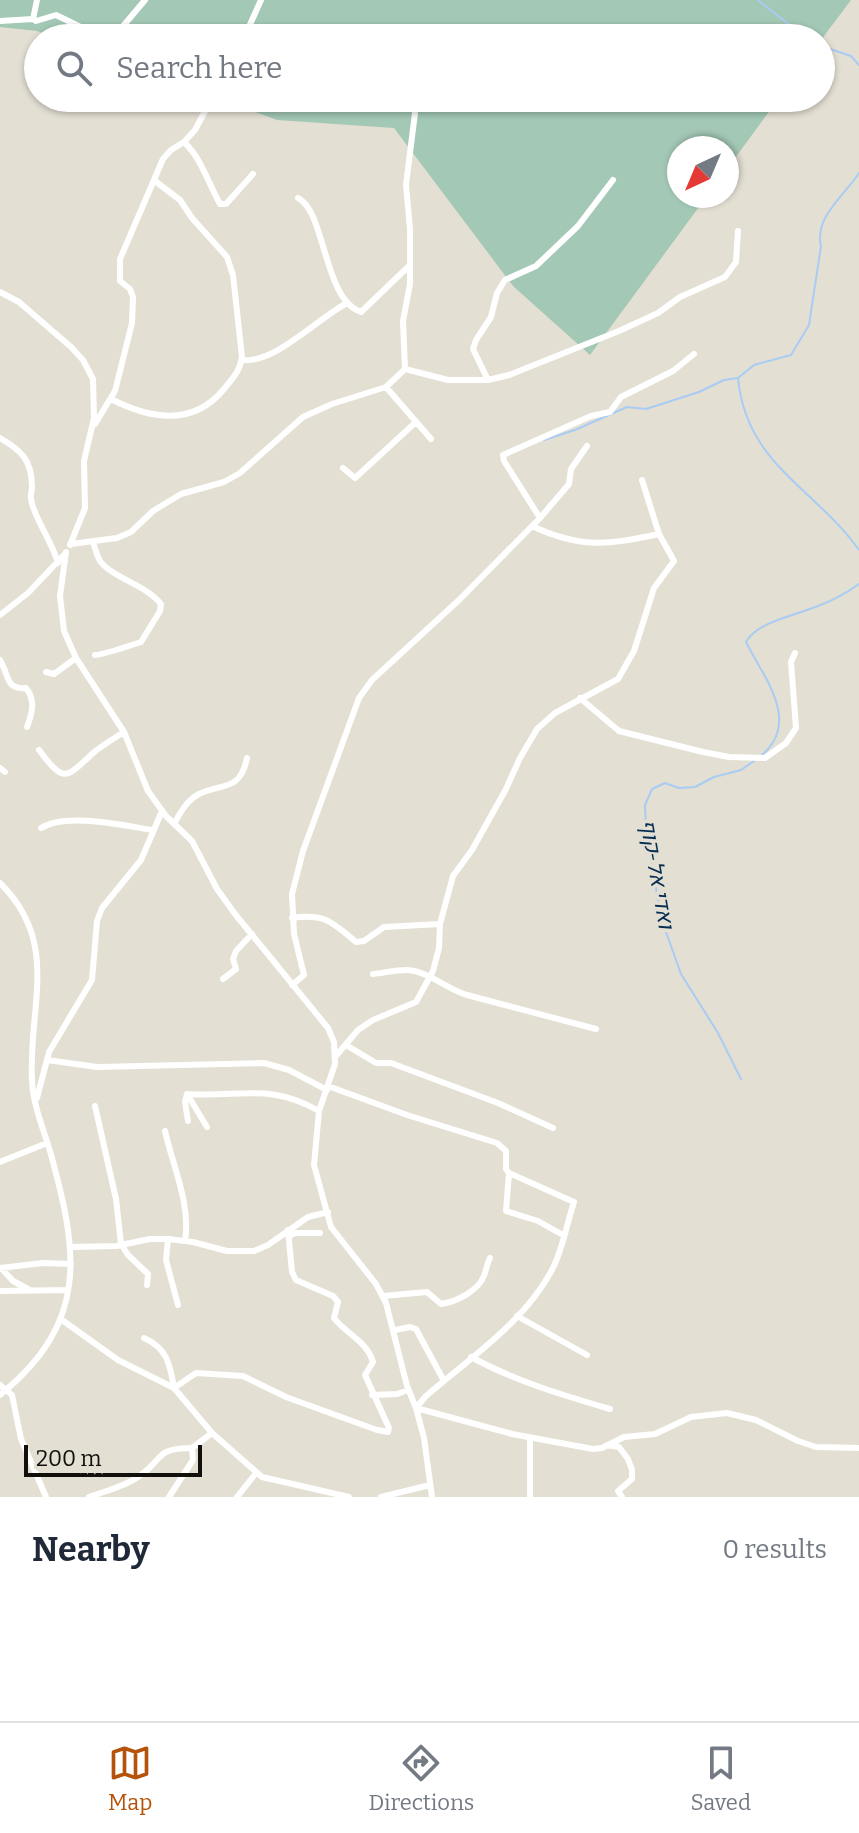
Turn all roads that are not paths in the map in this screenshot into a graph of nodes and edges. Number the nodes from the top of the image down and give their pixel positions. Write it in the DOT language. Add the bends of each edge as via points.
graph roads {
  1 [pos="37,0"];
  2 [pos="145,0"];
  3 [pos="261,0"];
  4 [pos="33,19"];
  5 [pos="0,21"];
  6 [pos="74,24"];
  7 [pos="125,24"];
  8 [pos="250,24"];
  9 [pos="205,112"];
  10 [pos="415,112"];
  11 [pos="184,142"];
  12 [pos="253,174"];
  13 [pos="613,180"];
  14 [pos="155,181"];
  15 [pos="298,198"];
  16 [pos="738,231"];
  17 [pos="409,266"];
  18 [pos="0,292"];
  19 [pos="347,303"];
  20 [pos="694,354"];
  21 [pos="242,360"];
  22 [pos="405,369"];
  23 [pos="488,380"];
  24 [pos="386,387"];
  25 [pos="111,399"];
  26 [pos="416,422"];
  27 [pos="93,427"];
  28 [pos="0,438"];
  29 [pos="431,439"];
  30 [pos="587,446"];
  31 [pos="343,468"];
  32 [pos="642,480"];
  33 [pos="540,518"];
  34 [pos="532,526"];
  35 [pos="659,534"];
  36 [pos="93,542"];
  37 [pos="71,544"];
  38 [pos="66,552"];
  39 [pos="58,563"];
  40 [pos="0,615"];
  41 [pos="795,653"];
  42 [pos="95,655"];
  43 [pos="76,658"];
  44 [pos="0,660"];
  45 [pos="46,672"];
  46 [pos="580,698"];
  47 [pos="27,727"];
  48 [pos="124,732"];
  49 [pos="39,750"];
  50 [pos="247,758"];
  51 [pos="162,811"];
  52 [pos="174,824"];
  53 [pos="41,828"];
  54 [pos="153,830"];
  55 [pos="0,883"];
  56 [pos="292,918"];
  57 [pos="440,924"];
  58 [pos="252,934"];
  59 [pos="373,974"];
  60 [pos="431,977"];
  61 [pos="223,979"];
  62 [pos="292,985"];
  63 [pos="596,1029"];
  64 [pos="346,1045"];
  65 [pos="335,1057"];
  66 [pos="47,1060"];
  67 [pos="327,1088"];
  68 [pos="187,1094"];
  69 [pos="35,1105"];
  70 [pos="95,1106"];
  71 [pos="319,1111"];
  72 [pos="188,1121"];
  73 [pos="207,1127"];
  74 [pos="553,1128"];
  75 [pos="165,1131"];
  76 [pos="47,1143"];
  77 [pos="0,1162"];
  78 [pos="509,1173"];
  79 [pos="328,1212"];
  80 [pos="289,1233"];
  81 [pos="320,1233"];
  82 [pos="563,1235"];
  83 [pos="168,1239"];
  84 [pos="185,1241"];
  85 [pos="121,1244"];
  86 [pos="71,1247"];
  87 [pos="490,1258"];
  88 [pos="71,1264"];
  89 [pos="1,1268"];
  90 [pos="147,1285"];
  91 [pos="28,1289"];
  92 [pos="68,1290"];
  93 [pos="0,1291"];
  94 [pos="383,1296"];
  95 [pos="178,1305"];
  96 [pos="517,1316"];
  97 [pos="62,1320"];
  98 [pos="395,1330"];
  99 [pos="144,1338"];
  100 [pos="587,1355"];
  101 [pos="471,1357"];
  102 [pos="444,1381"];
  103 [pos="4,1387"];
  104 [pos="174,1388"];
  105 [pos="408,1390"];
  106 [pos="0,1395"];
  107 [pos="372,1395"];
  108 [pos="416,1408"];
  109 [pos="610,1409"];
  110 [pos="212,1433"];
  111 [pos="530,1438"];
  112 [pos="607,1445"];
  113 [pos="192,1448"];
  114 [pos="859,1448"];
  115 [pos="256,1473"];
  116 [pos="430,1485"];
  117 [pos="300,1486"];
  118 [pos="104,1494"];
  119 [pos="46,1497"];
  120 [pos="89,1497"];
  121 [pos="169,1497"];
  122 [pos="237,1497"];
  123 [pos="299,1497"];
  124 [pos="349,1497"];
  125 [pos="381,1497"];
  126 [pos="432,1497"];
  127 [pos="530,1497"];
  128 [pos="619,1497"];
  1 -- 4 [label="street"];
  2 -- 7 [label="street"];
  3 -- 8 [label="street"];
  4 -- 5 [label="street"];
  4 -- 6 [label="street" via="56,15"];
  9 -- 11 [label="street"];
  10 -- 17 [label="street" via="406,185"];
  11 -- 12 [label="street" via="220,204 233,198"];
  11 -- 14 [label="street" via="163,159"];
  13 -- 23 [label="street" via="578,226 536,266 505,280 473,349"];
  14 -- 21 [label="street" via="180,200 227,257"];
  14 -- 25 [label="street" via="120,259 119,276 133,297 132,315"];
  15 -- 19 [label="street" via="310,208 325,259"];
  16 -- 23 [label="street" via="736,262 725,277 619,331"];
  17 -- 19 [label="street" via="361,312"];
  17 -- 22 [label="street"];
  18 -- 27 [label="street" via="39,318 83,360 93,379"];
  19 -- 21 [label="street" via="267,356"];
  20 -- 33 [label="street" via="621,397 610,412 503,455"];
  21 -- 25 [label="street" via="241,369 214,402 198,410 155,416"];
  22 -- 23 [label="street" via="448,380"];
  22 -- 24 [label="street"];
  24 -- 26 [label="street"];
  24 -- 36 [label="street" via="303,417 240,473 181,494 123,536"];
  25 -- 27 [label="street"];
  26 -- 29 [label="street"];
  26 -- 31 [label="street" via="355,478"];
  27 -- 37 [label="street" via="84,461 85,508"];
  28 -- 39 [label="street" via="23,452 30,499"];
  30 -- 33 [label="street" via="571,469 569,484"];
  32 -- 35 [label="street"];
  33 -- 34 [label="street"];
  34 -- 35 [label="street" via="593,544"];
  34 -- 56 [label="street" via="359,698 303,851"];
  35 -- 46 [label="street" via="674,561 654,588 634,651 618,679"];
  36 -- 37 [label="street"];
  36 -- 42 [label="street" via="100,560 161,604 141,642"];
  37 -- 38 [label="street"];
  38 -- 39 [label="street"];
  38 -- 43 [label="street" via="61,614"];
  39 -- 40 [label="street"];
  41 -- 46 [label="street" via="791,662 796,728 765,758 729,757 619,731"];
  43 -- 45 [label="street" via="54,674"];
  43 -- 48 [label="street"];
  44 -- 47 [label="street" via="8,683 30,693"];
  46 -- 57 [label="street" via="537,729 453,876"];
  48 -- 49 [label="street" via="71,775 56,769"];
  48 -- 51 [label="street"];
  50 -- 52 [label="street" via="236,782 198,794"];
  51 -- 52 [label="street"];
  51 -- 54 [label="street"];
  52 -- 58 [label="street" via="192,841 217,889"];
  53 -- 54 [label="street" via="49,823 102,822"];
  54 -- 66 [label="street" via="141,860 102,908 92,980"];
  55 -- 69 [label="street" via="30,925 38,962"];
  56 -- 57 [label="street" via="328,919 356,942 384,927"];
  56 -- 62 [label="street" via="304,975"];
  57 -- 60 [label="street"];
  58 -- 61 [label="street" via="236,951 236,969"];
  58 -- 62 [label="street"];
  59 -- 60 [label="street" via="408,970"];
  60 -- 63 [label="street" via="467,995"];
  60 -- 64 [label="street" via="416,1002 373,1020"];
  62 -- 65 [label="street" via="328,1028"];
  64 -- 65 [label="street"];
  64 -- 74 [label="street" via="376,1063 391,1063"];
  65 -- 67 [label="street"];
  66 -- 67 [label="street" via="97,1067 264,1063"];
  66 -- 69 [label="street"];
  67 -- 71 [label="street"];
  67 -- 78 [label="street" via="497,1143 506,1151"];
  68 -- 71 [label="street" via="254,1091"];
  68 -- 72 [label="street"];
  68 -- 73 [label="street"];
  69 -- 76 [label="street"];
  70 -- 85 [label="street"];
  71 -- 79 [label="street" via="314,1165"];
  75 -- 84 [label="street" via="185,1204"];
  76 -- 77 [label="street"];
  76 -- 86 [label="street"];
  78 -- 82 [label="street" via="506,1211"];
  78 -- 82 [label="street" via="574,1202"];
  79 -- 80 [label="street" via="308,1217"];
  79 -- 94 [label="street" via="339,1240"];
  80 -- 81 [label="street"];
  80 -- 84 [label="street" via="254,1251"];
  80 -- 107 [label="street" via="296,1280 333,1296 338,1302 334,1318 372,1356 365,1375"];
  82 -- 96 [label="street" via="553,1267"];
  83 -- 84 [label="street"];
  83 -- 85 [label="street"];
  83 -- 95 [label="street" via="166,1260"];
  85 -- 86 [label="street"];
  85 -- 90 [label="street" via="148,1274"];
  86 -- 88 [label="street"];
  87 -- 94 [label="street" via="475,1287 447,1303 427,1292"];
  88 -- 89 [label="street"];
  88 -- 92 [label="street"];
  89 -- 91 [label="street"];
  91 -- 92 [label="street"];
  91 -- 93 [label="street"];
  92 -- 97 [label="street"];
  94 -- 98 [label="street"];
  96 -- 100 [label="street"];
  96 -- 101 [label="street"];
  97 -- 103 [label="street" via="39,1357"];
  97 -- 104 [label="street" via="118,1360"];
  98 -- 102 [label="street" via="416,1329"];
  98 -- 105 [label="street"];
  99 -- 104 [label="street" via="164,1352"];
  101 -- 102 [label="street"];
  101 -- 109 [label="street" via="551,1392"];
  102 -- 108 [label="street"];
  103 -- 106 [label="street"];
  103 -- 119 [label="street" via="14,1401 21,1439"];
  104 -- 107 [label="street" via="196,1373 243,1376 286,1397 388,1432"];
  104 -- 110 [label="street"];
  105 -- 107 [label="street"];
  105 -- 108 [label="street"];
  108 -- 111 [label="street"];
  108 -- 116 [label="street"];
  110 -- 113 [label="street"];
  110 -- 115 [label="street"];
  111 -- 112 [label="street" via="593,1449"];
  111 -- 127 [label="street"];
  112 -- 114 [label="street" via="636,1434 655,1434 691,1417 727,1413 816,1447"];
  112 -- 128 [label="street" via="619,1447 632,1470"];
  113 -- 118 [label="street" via="167,1450 136,1479"];
  113 -- 121 [label="street" via="193,1460"];
  115 -- 117 [label="street"];
  115 -- 122 [label="street"];
  116 -- 125 [label="street"];
  116 -- 126 [label="street"];
  117 -- 123 [label="street"];
  117 -- 124 [label="street"];
  118 -- 120 [label="street"];
}
